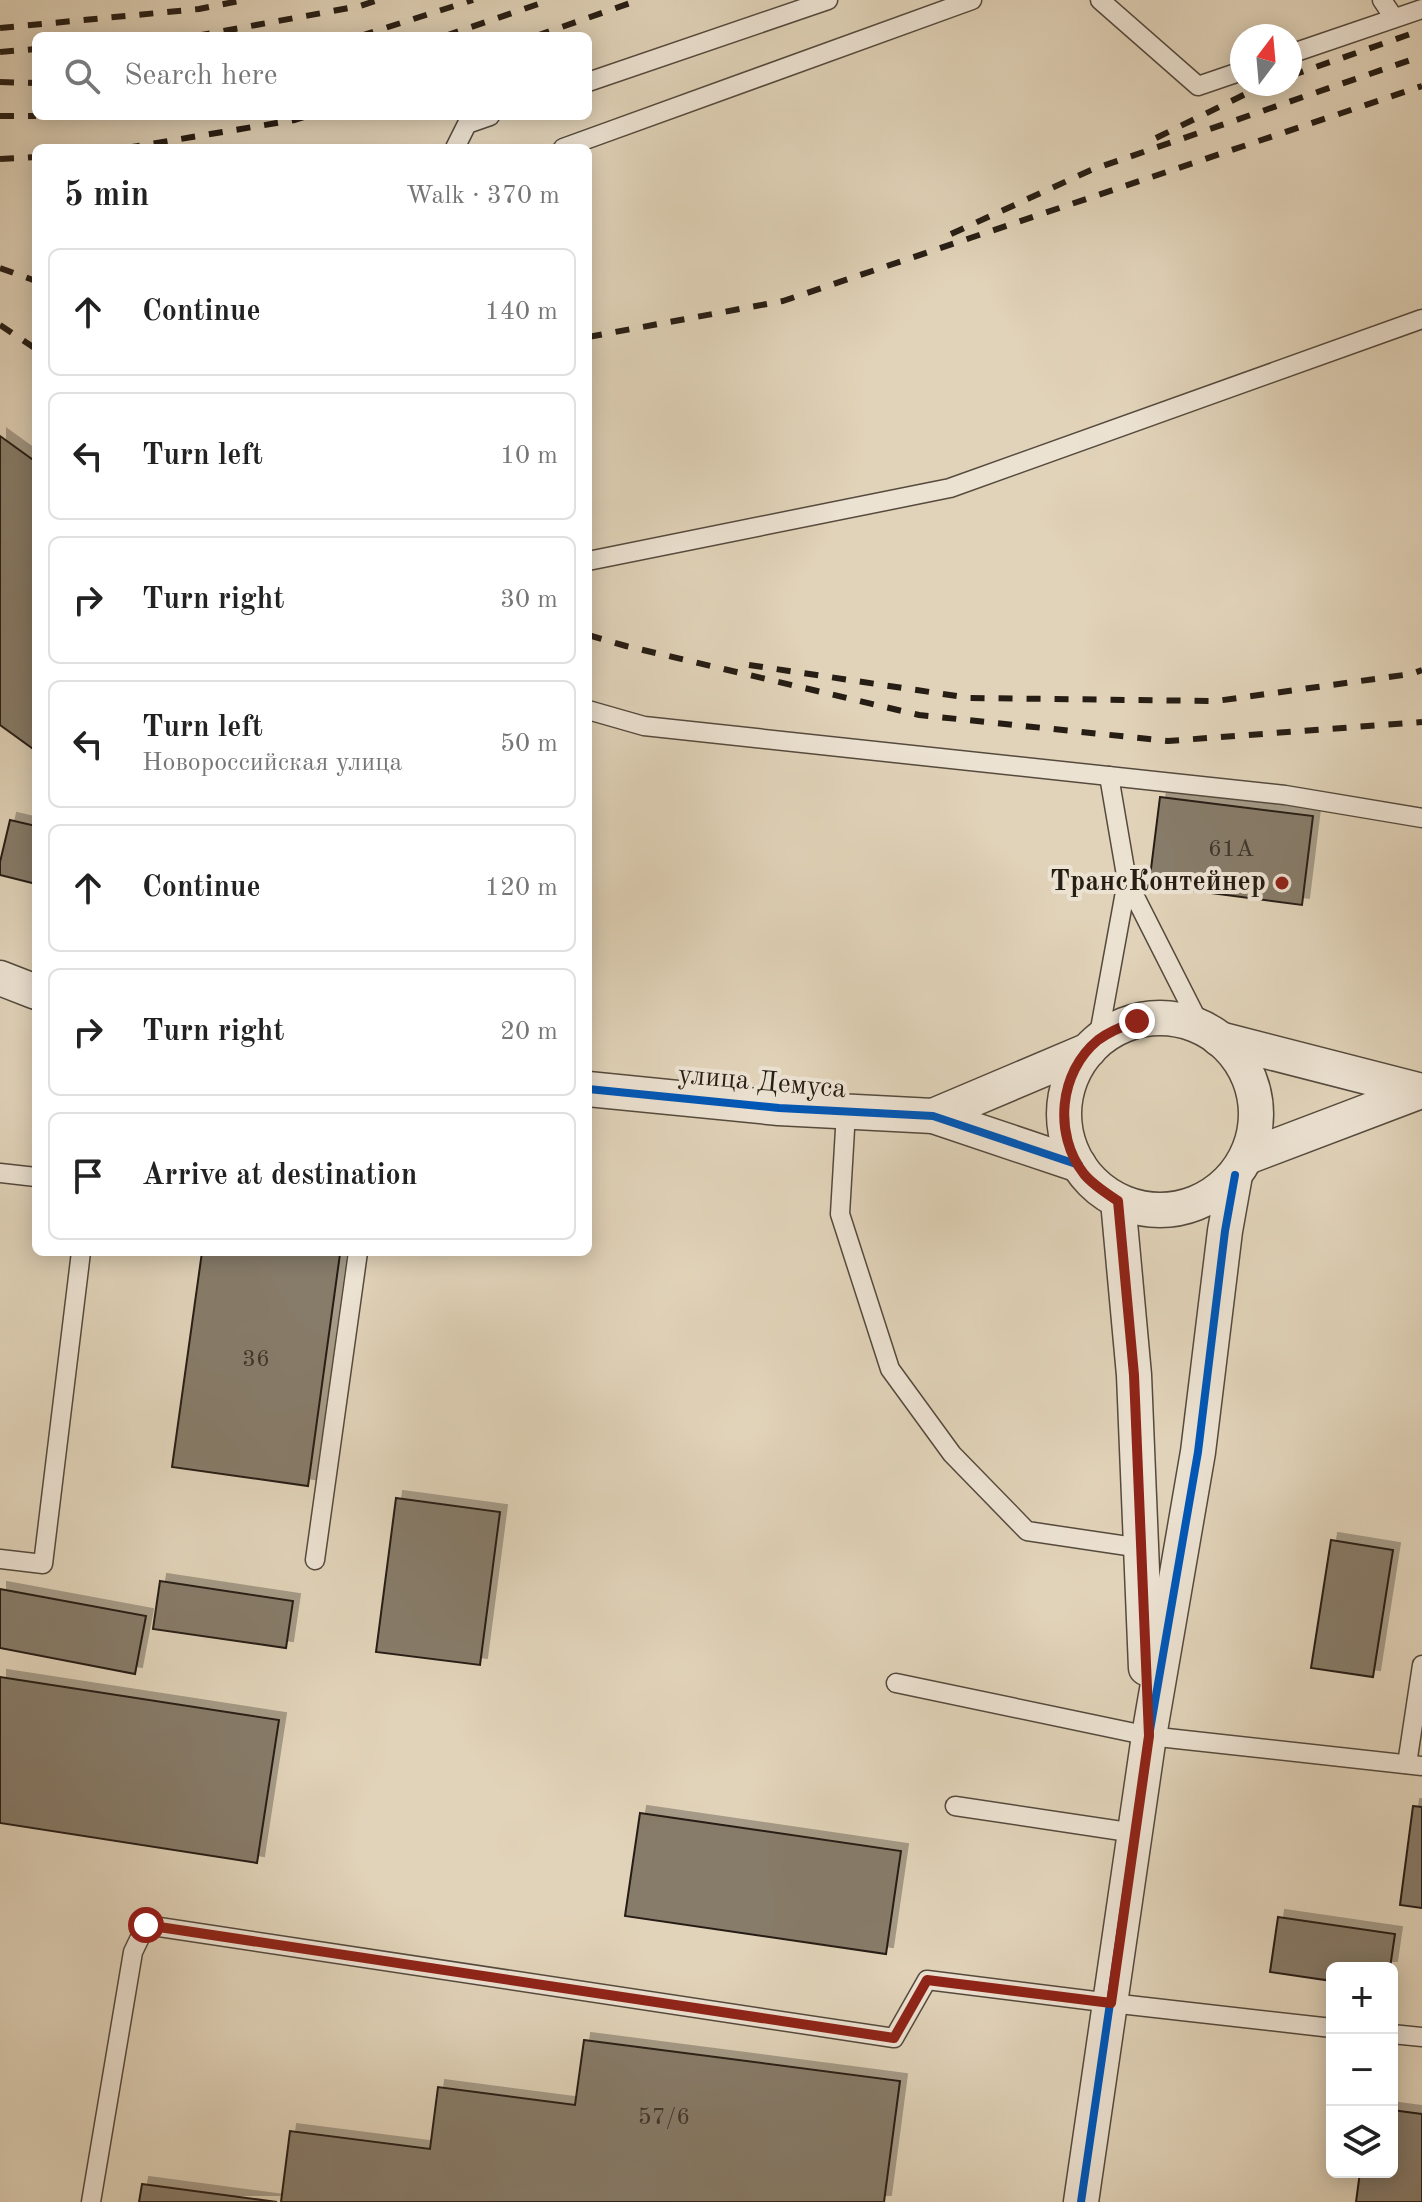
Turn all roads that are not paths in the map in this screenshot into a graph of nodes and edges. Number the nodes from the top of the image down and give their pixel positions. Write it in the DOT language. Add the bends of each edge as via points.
graph roads {
  1 [pos="828,0"];
  2 [pos="972,0"];
  3 [pos="1100,0"];
  4 [pos="1382,0"];
  5 [pos="1422,9"];
  6 [pos="1394,18"];
  7 [pos="1302,50"];
  8 [pos="1230,75"];
  9 [pos="592,81"];
  10 [pos="478,120"];
  11 [pos="457,144"];
  12 [pos="574,144"];
  13 [pos="1422,319"];
  14 [pos="592,560"];
  15 [pos="592,711"];
  16 [pos="1109,776"];
  17 [pos="1422,818"];
  18 [pos="1127,881"];
  19 [pos="0,978"];
  20 [pos="32,990"];
  21 [pos="1210,1033"];
  22 [pos="1093,1045"];
  23 [pos="592,1089"];
  24 [pos="1422,1091"];
  25 [pos="846,1112"];
  26 [pos="933,1116"];
  27 [pos="1079,1165"];
  28 [pos="1241,1166"];
  29 [pos="0,1173"];
  30 [pos="32,1177"];
  31 [pos="1118,1201"];
  32 [pos="81,1256"];
  33 [pos="357,1256"];
  34 [pos="1141,1548"];
  35 [pos="0,1559"];
  36 [pos="315,1560"];
  37 [pos="1422,1665"];
  38 [pos="896,1683"];
  39 [pos="1149,1736"];
  40 [pos="1414,1765"];
  41 [pos="955,1806"];
  42 [pos="1135,1833"];
  43 [pos="1111,2003"];
  44 [pos="1326,2027"];
  45 [pos="1398,2035"];
  46 [pos="1422,2037"];
  47 [pos="91,2202"];
  48 [pos="1081,2202"];
  1 -- 9 [label="lane"];
  2 -- 12 [label="lane"];
  3 -- 8 [label="lane" via="1198,86"];
  4 -- 6 [label="lane"];
  5 -- 6 [label="lane"];
  6 -- 7 [label="lane"];
  10 -- 11 [label="lane" via="467,124"];
  13 -- 14 [label="lane" via="950,488"];
  15 -- 16 [label="lane" via="644,726"];
  16 -- 17 [label="lane" via="1285,795"];
  16 -- 18 [label="lane"];
  18 -- 21 [label="lane"];
  18 -- 22 [label="lane"];
  19 -- 20 [label="street"];
  21 -- 22 [label="street" via="1180,1020 1159,1018 1116,1028"];
  21 -- 24 [label="street"];
  21 -- 28 [label="street" via="1235,1054 1254,1093 1254,1136"];
  22 -- 26 [label="street"];
  22 -- 27 [label="street" via="1072,1074 1063,1115"];
  23 -- 25 [label="street, улица Демуса"];
  24 -- 28 [label="street"];
  25 -- 26 [label="street, улица Демуса"];
  25 -- 34 [label="lane" via="840,1214 890,1369 952,1454 1027,1531"];
  26 -- 27 [label="street"];
  27 -- 31 [label="street"];
  28 -- 31 [label="street" via="1219,1190 1180,1208 1159,1211"];
  28 -- 39 [label="street" via="1225,1231 1198,1452"];
  29 -- 30 [label="lane"];
  31 -- 34 [label="street" via="1134,1375"];
  32 -- 35 [label="lane" via="43,1564"];
  33 -- 36 [label="lane"];
  34 -- 39 [label="street"];
  37 -- 40 [label="lane"];
  38 -- 39 [label="lane"];
  39 -- 40 [label="lane"];
  39 -- 42 [label="street"];
  41 -- 42 [label="lane"];
  42 -- 43 [label="street"];
  43 -- 44 [label="lane"];
  43 -- 47 [label="lane" via="927,1980 894,2038 146,1925 133,1952"];
  43 -- 48 [label="street"];
  45 -- 46 [label="lane"];
}
